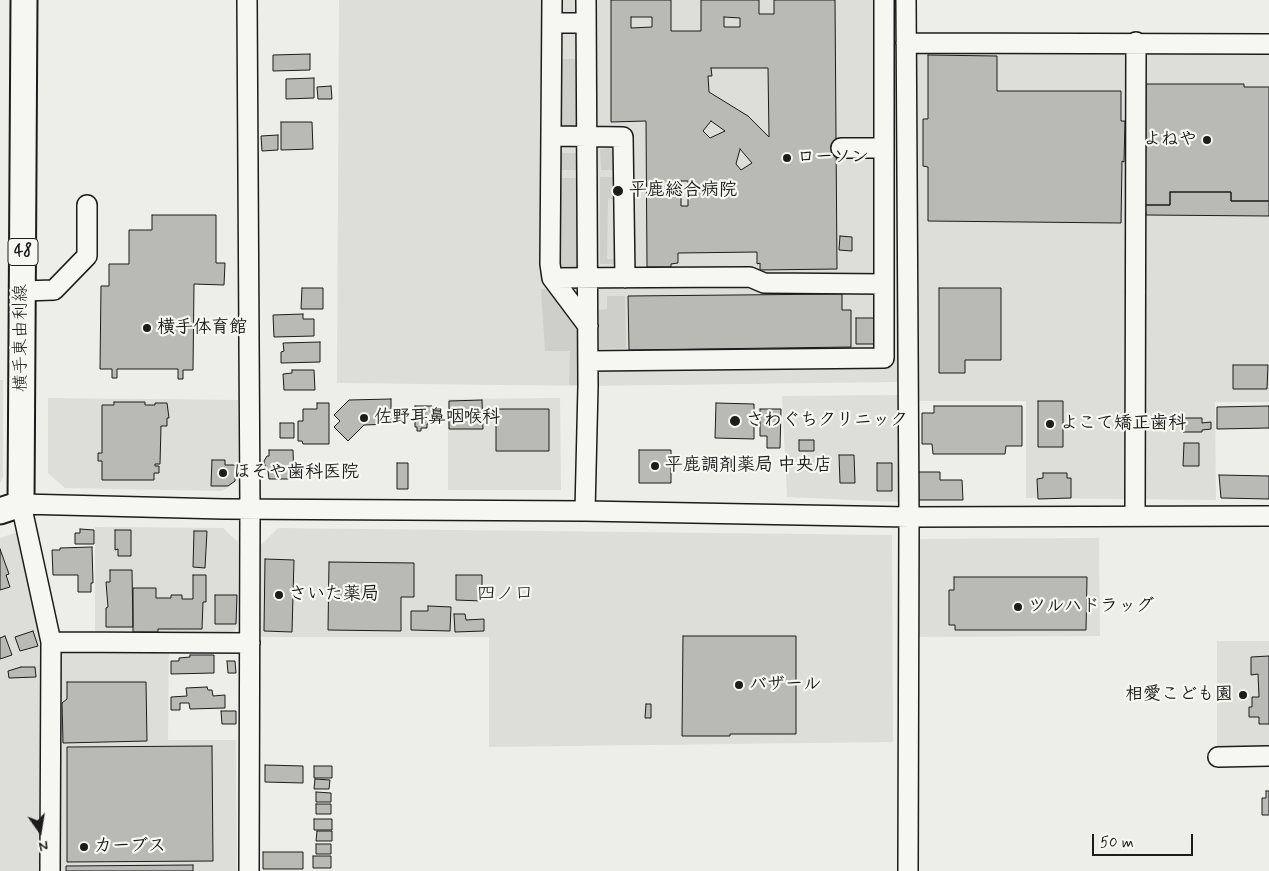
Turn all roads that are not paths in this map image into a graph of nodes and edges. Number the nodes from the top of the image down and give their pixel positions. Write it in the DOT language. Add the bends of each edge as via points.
graph roads {
  1 [pos="24,0"];
  2 [pos="247,0"];
  3 [pos="552,0"];
  4 [pos="586,0"];
  5 [pos="884,0"];
  6 [pos="906,0"];
  7 [pos="552,23"];
  8 [pos="586,23"];
  9 [pos="1136,42"];
  10 [pos="906,43"];
  11 [pos="1269,44"];
  12 [pos="552,136"];
  13 [pos="587,137"];
  14 [pos="841,148"];
  15 [pos="884,148"];
  16 [pos="87,204"];
  17 [pos="625,278"];
  18 [pos="575,284"];
  19 [pos="884,284"];
  20 [pos="23,291"];
  21 [pos="588,326"];
  22 [pos="588,360"];
  23 [pos="11,508"];
  24 [pos="250,509"];
  25 [pos="585,511"];
  26 [pos="1135,516"];
  27 [pos="1269,516"];
  28 [pos="909,517"];
  29 [pos="51,642"];
  30 [pos="250,642"];
  31 [pos="1269,756"];
  32 [pos="1218,757"];
  33 [pos="50,871"];
  34 [pos="250,871"];
  35 [pos="908,871"];
  1 -- 20 [label="main road, 横手東由利線 / 48"];
  2 -- 24 [label="street"];
  3 -- 7 [label="street"];
  4 -- 8 [label="street"];
  5 -- 15 [label="street"];
  6 -- 10 [label="street"];
  7 -- 8 [label="street"];
  7 -- 12 [label="street"];
  8 -- 13 [label="street"];
  9 -- 10 [label="street"];
  9 -- 11 [label="street"];
  9 -- 26 [label="street"];
  10 -- 28 [label="street"];
  12 -- 13 [label="street"];
  12 -- 18 [label="street" via="552,278"];
  13 -- 17 [label="street" via="623,138"];
  13 -- 18 [label="street"];
  14 -- 15 [label="street"];
  15 -- 19 [label="street"];
  16 -- 20 [label="street" via="87,256 54,290"];
  17 -- 18 [label="street"];
  17 -- 19 [label="street" via="750,277 764,282"];
  18 -- 21 [label="street"];
  18 -- 21 [label="street"];
  19 -- 22 [label="street" via="884,358"];
  20 -- 23 [label="main road, 横手東由利線 / 48"];
  21 -- 22 [label="street"];
  22 -- 25 [label="street"];
  23 -- 24 [label="street"];
  23 -- 29 [label="street"];
  24 -- 25 [label="street"];
  24 -- 30 [label="street"];
  25 -- 28 [label="street"];
  26 -- 27 [label="street"];
  26 -- 28 [label="street"];
  28 -- 35 [label="street"];
  29 -- 30 [label="street"];
  29 -- 33 [label="street"];
  30 -- 34 [label="street"];
  31 -- 32 [label="street"];
}
